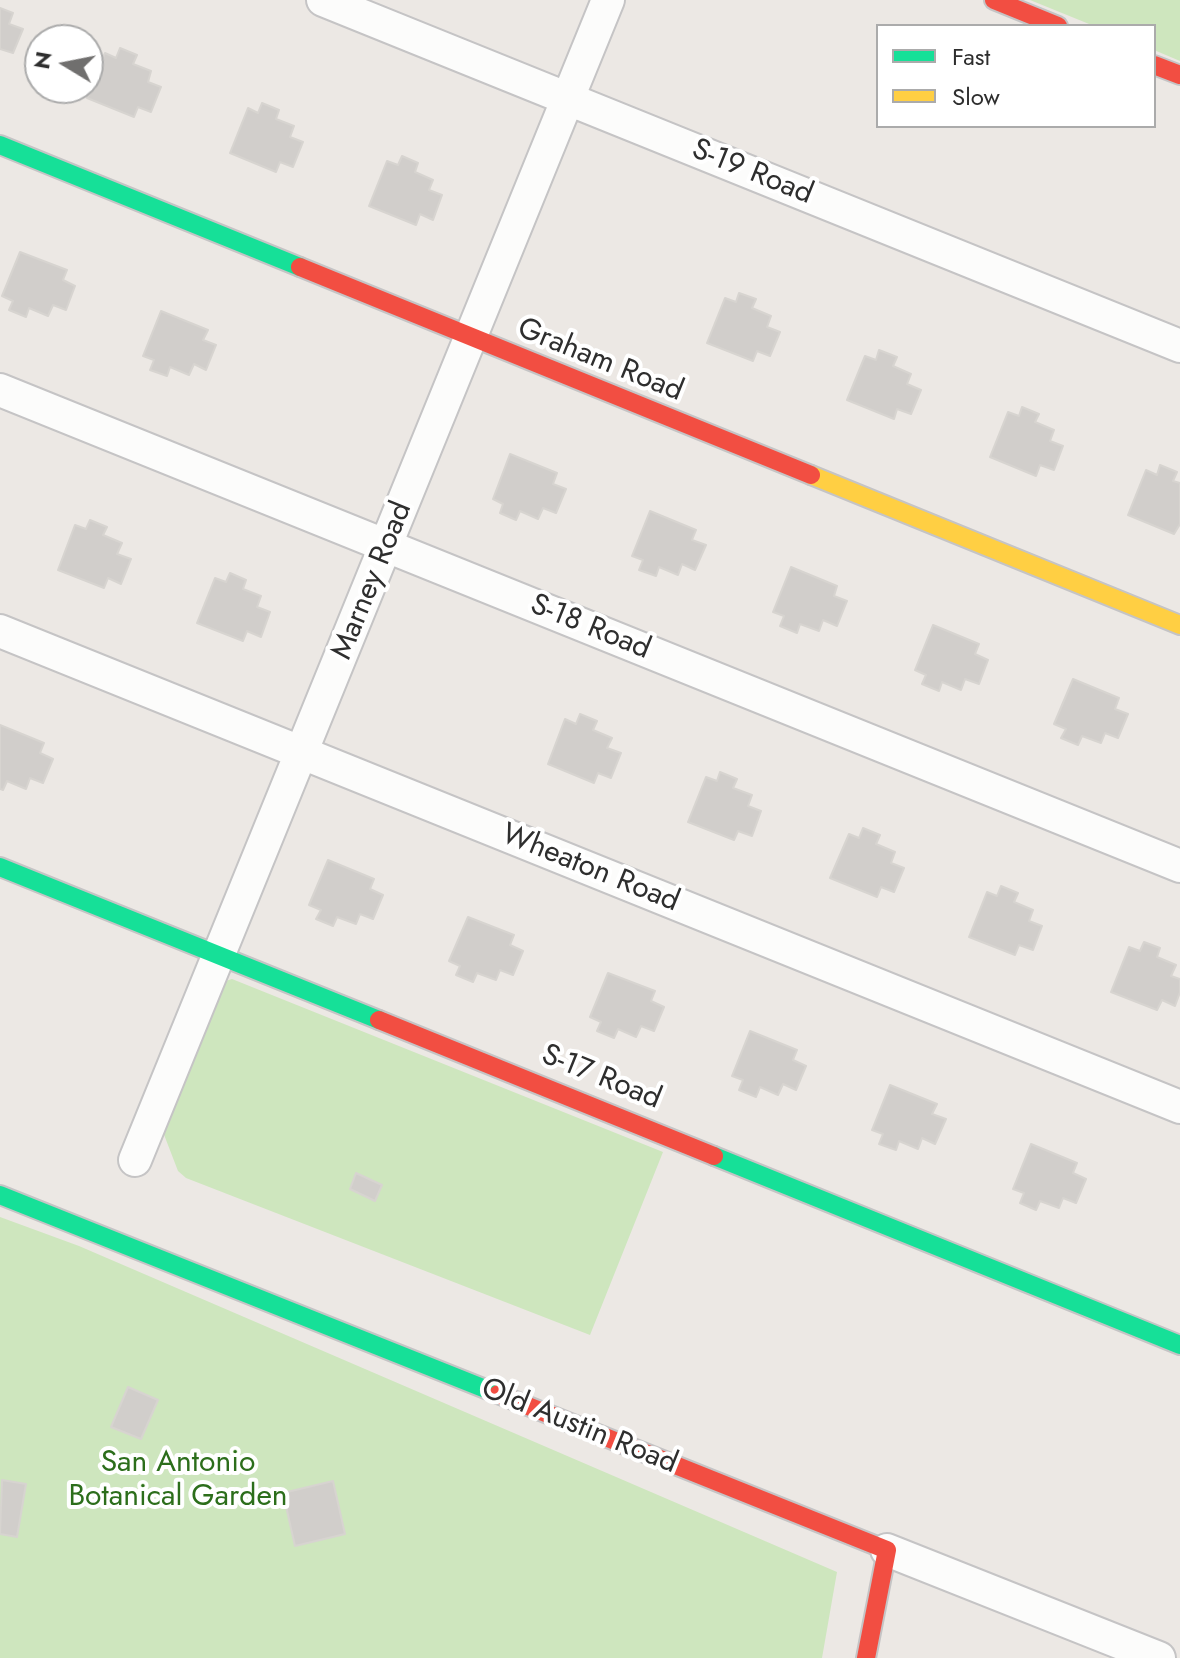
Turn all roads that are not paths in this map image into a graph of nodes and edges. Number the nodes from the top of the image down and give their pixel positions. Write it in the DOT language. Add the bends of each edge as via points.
graph roads {
  1 [pos="323,0"];
  2 [pos="608,0"];
  3 [pos="994,0"];
  4 [pos="1053,24"];
  5 [pos="1156,66"];
  6 [pos="1180,75"];
  7 [pos="568,99"];
  8 [pos="0,145"];
  9 [pos="470,339"];
  10 [pos="1180,346"];
  11 [pos="0,390"];
  12 [pos="388,546"];
  13 [pos="1180,625"];
  14 [pos="0,631"];
  15 [pos="303,753"];
  16 [pos="1180,866"];
  17 [pos="0,867"];
  18 [pos="222,955"];
  19 [pos="1180,1107"];
  20 [pos="135,1160"];
  21 [pos="0,1195"];
  22 [pos="1180,1345"];
  23 [pos="887,1550"];
  24 [pos="866,1658"];
  25 [pos="1159,1658"];
  1 -- 7 [label="street, S-19 Road"];
  2 -- 7 [label="street, Marney Road"];
  3 -- 4 [label="street"];
  5 -- 6 [label="street"];
  7 -- 9 [label="street, Marney Road"];
  7 -- 10 [label="street, S-19 Road"];
  8 -- 9 [label="street, Graham Road"];
  9 -- 12 [label="street, Marney Road"];
  9 -- 13 [label="street, Graham Road"];
  11 -- 12 [label="street, S-18 Road"];
  12 -- 15 [label="street, Marney Road"];
  12 -- 16 [label="street, S-18 Road"];
  14 -- 15 [label="street, Wheaton Road"];
  15 -- 18 [label="street, Marney Road"];
  15 -- 19 [label="street, Wheaton Road"];
  17 -- 18 [label="street, S-17 Road"];
  18 -- 20 [label="street, Marney Road"];
  18 -- 22 [label="street, S-17 Road"];
  21 -- 23 [label="street, Old Austin Road"];
  23 -- 24 [label="street"];
  23 -- 25 [label="street, Old Austin Road"];
}
